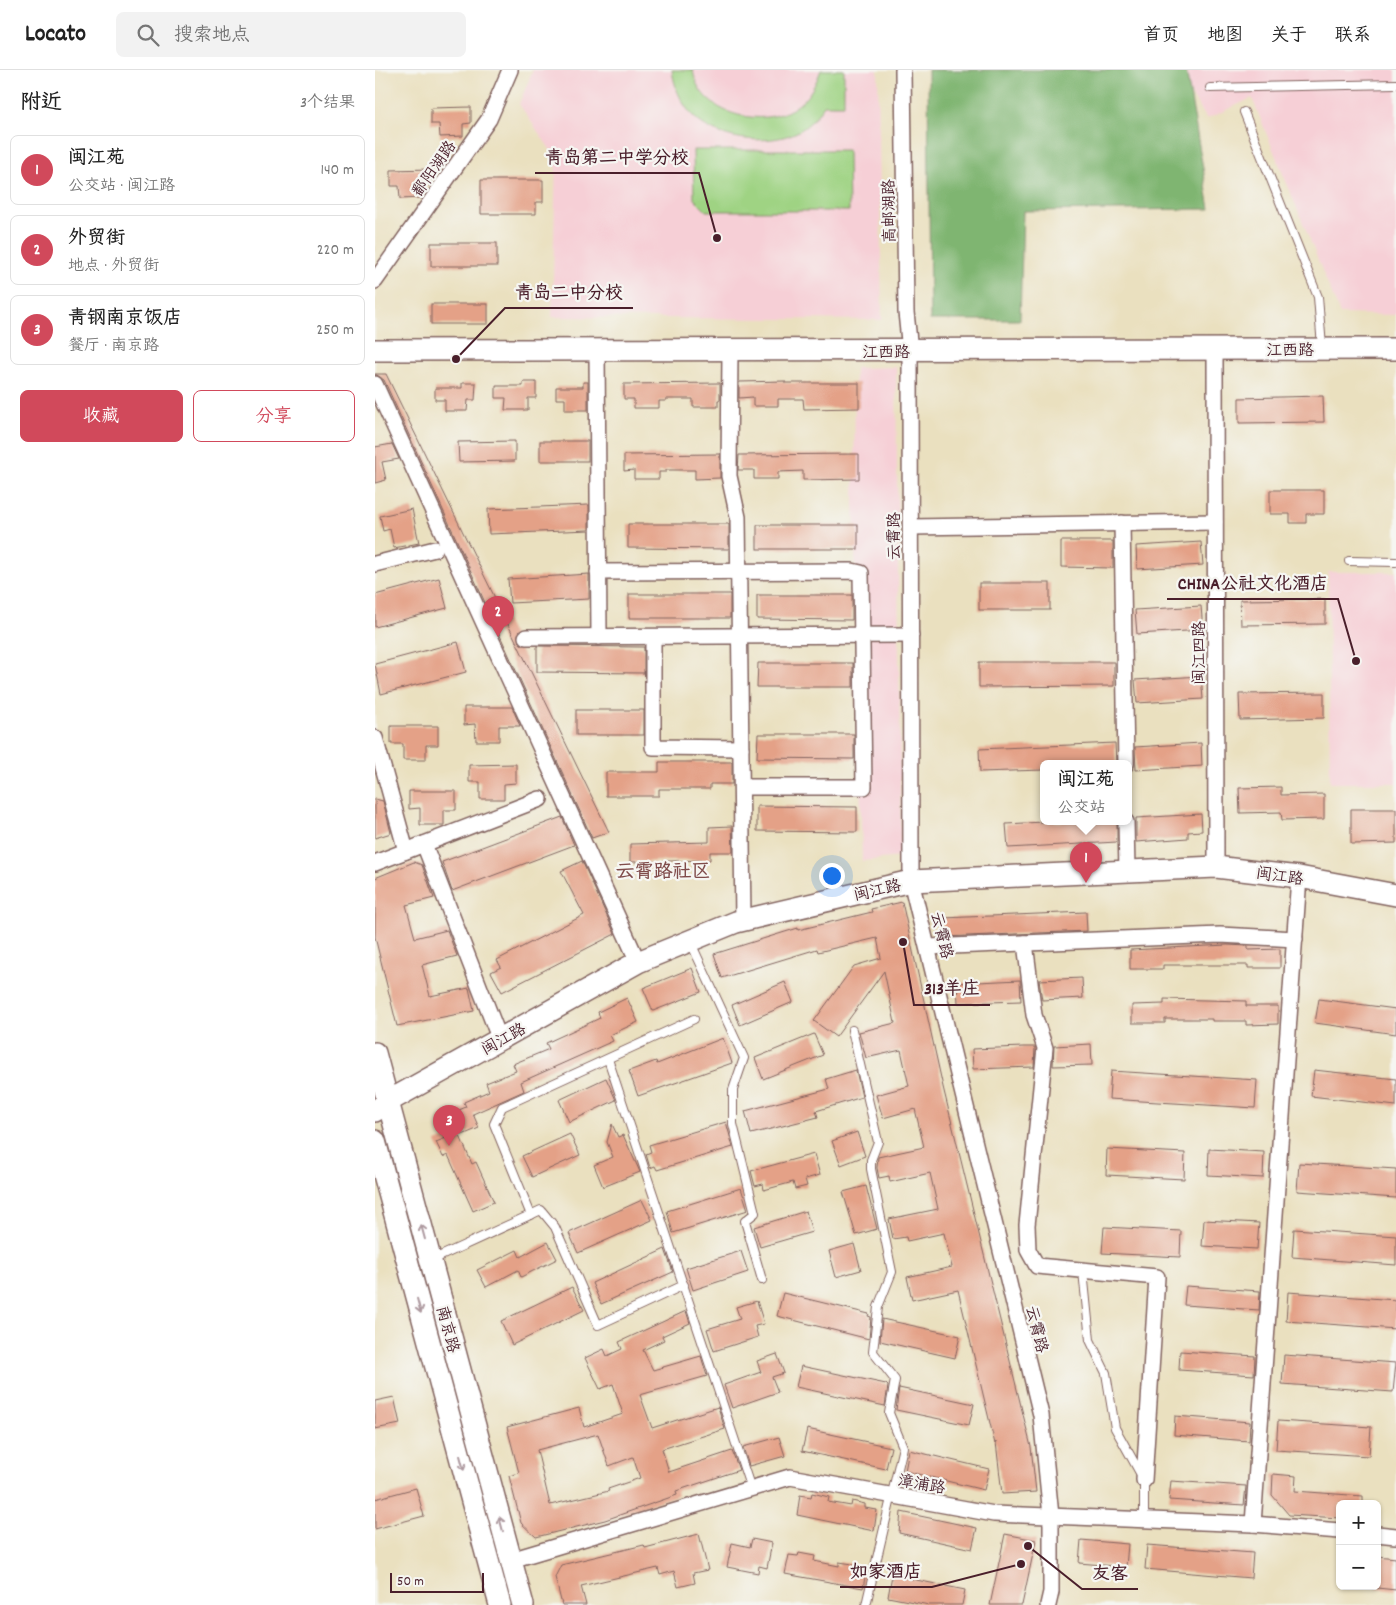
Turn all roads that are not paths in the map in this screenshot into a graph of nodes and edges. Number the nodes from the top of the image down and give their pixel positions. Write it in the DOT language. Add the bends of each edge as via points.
graph roads {
  1 [pos="510,70"];
  2 [pos="903,70"];
  3 [pos="1396,84"];
  4 [pos="1210,88"];
  5 [pos="1244,112"];
  6 [pos="375,281"];
  7 [pos="1323,349"];
  8 [pos="1396,349"];
  9 [pos="375,350"];
  10 [pos="597,350"];
  11 [pos="730,350"];
  12 [pos="1215,350"];
  13 [pos="910,351"];
  14 [pos="375,384"];
  15 [pos="1215,522"];
  16 [pos="1122,523"];
  17 [pos="911,526"];
  18 [pos="435,549"];
  19 [pos="1349,561"];
  20 [pos="1396,562"];
  21 [pos="375,564"];
  22 [pos="739,571"];
  23 [pos="598,572"];
  24 [pos="911,635"];
  25 [pos="599,636"];
  26 [pos="653,636"];
  27 [pos="739,636"];
  28 [pos="861,636"];
  29 [pos="525,637"];
  30 [pos="375,738"];
  31 [pos="741,748"];
  32 [pos="1125,760"];
  33 [pos="742,788"];
  34 [pos="540,799"];
  35 [pos="1126,825"];
  36 [pos="424,844"];
  37 [pos="406,851"];
  38 [pos="375,863"];
  39 [pos="1216,867"];
  40 [pos="1127,871"];
  41 [pos="1299,877"];
  42 [pos="911,881"];
  43 [pos="1396,895"];
  44 [pos="743,920"];
  45 [pos="1295,939"];
  46 [pos="690,941"];
  47 [pos="1025,943"];
  48 [pos="928,946"];
  49 [pos="638,962"];
  50 [pos="694,1019"];
  51 [pos="852,1030"];
  52 [pos="500,1040"];
  53 [pos="375,1054"];
  54 [pos="608,1059"];
  55 [pos="382,1106"];
  56 [pos="375,1141"];
  57 [pos="531,1215"];
  58 [pos="420,1265"];
  59 [pos="1083,1271"];
  60 [pos="762,1280"];
  61 [pos="684,1285"];
  62 [pos="1144,1480"];
  63 [pos="751,1489"];
  64 [pos="891,1496"];
  65 [pos="1051,1516"];
  66 [pos="1144,1520"];
  67 [pos="1253,1524"];
  68 [pos="1336,1531"];
  69 [pos="1381,1534"];
  70 [pos="1396,1536"];
  71 [pos="511,1560"];
  72 [pos="500,1605"];
  73 [pos="523,1605"];
  74 [pos="866,1605"];
  75 [pos="1048,1605"];
  1 -- 6 [label="street, 鄱阳湖路" via="489,119"];
  2 -- 13 [label="street, 高邮湖路"];
  3 -- 4 [label="lane"];
  5 -- 7 [label="lane" via="1318,297"];
  7 -- 8 [label="main road, 江西路"];
  7 -- 12 [label="main road, 江西路"];
  9 -- 10 [label="main road, 江西路"];
  10 -- 11 [label="main road, 江西路"];
  10 -- 23 [label="street"];
  11 -- 13 [label="main road, 江西路"];
  11 -- 22 [label="street" via="729,476 738,517"];
  12 -- 13 [label="main road, 江西路"];
  12 -- 15 [label="street, 闽江四路"];
  13 -- 17 [label="street, 云霄路"];
  14 -- 49 [label="street"];
  15 -- 16 [label="street"];
  15 -- 39 [label="street, 闽江四路"];
  16 -- 17 [label="street"];
  16 -- 32 [label="street"];
  17 -- 24 [label="street, 云霄路"];
  18 -- 21 [label="street"];
  19 -- 20 [label="lane"];
  22 -- 23 [label="street"];
  22 -- 27 [label="street"];
  22 -- 28 [label="street" via="852,571 861,574"];
  23 -- 25 [label="street"];
  24 -- 28 [label="street"];
  24 -- 42 [label="street, 云霄路"];
  25 -- 26 [label="street"];
  25 -- 29 [label="street"];
  26 -- 27 [label="street"];
  26 -- 31 [label="street" via="653,747"];
  27 -- 28 [label="street"];
  27 -- 31 [label="street"];
  28 -- 33 [label="street" via="864,787"];
  30 -- 37 [label="street"];
  31 -- 33 [label="street"];
  33 -- 44 [label="street"];
  34 -- 36 [label="street"];
  35 -- 40 [label="street"];
  36 -- 37 [label="street"];
  36 -- 52 [label="street"];
  37 -- 38 [label="street"];
  39 -- 40 [label="main road, 闽江路"];
  39 -- 41 [label="main road, 闽江路"];
  40 -- 42 [label="main road, 闽江路"];
  41 -- 43 [label="main road, 闽江路"];
  41 -- 45 [label="street"];
  42 -- 44 [label="main road, 闽江路"];
  42 -- 48 [label="street, 云霄路"];
  44 -- 46 [label="main road, 闽江路"];
  45 -- 47 [label="street" via="1220,935"];
  45 -- 67 [label="street"];
  46 -- 49 [label="main road, 闽江路"];
  46 -- 60 [label="lane" via="744,1058 733,1090 733,1124 755,1213 745,1221"];
  47 -- 48 [label="street"];
  47 -- 59 [label="street" via="1034,1015 1045,1048 1027,1224 1028,1250 1037,1266"];
  48 -- 65 [label="street, 云霄路" via="1041,1415"];
  49 -- 52 [label="main road, 闽江路"];
  50 -- 54 [label="lane"];
  51 -- 64 [label="lane" via="878,1142 871,1170 892,1272 878,1307 873,1352 895,1380 889,1413 903,1447"];
  52 -- 55 [label="main road, 闽江路"];
  53 -- 55 [label="main road, 南京路"];
  54 -- 57 [label="lane" via="503,1107 494,1124"];
  54 -- 61 [label="lane"];
  58 -- 55 [label="main road, 南京路, one-way"];
  56 -- 58 [label="main road, 南京路"];
  57 -- 58 [label="lane"];
  57 -- 61 [label="lane" via="541,1210 555,1227 598,1325"];
  71 -- 58 [label="main road, 南京路, one-way"];
  58 -- 72 [label="main road, 南京路, one-way"];
  59 -- 62 [label="lane" via="1090,1340 1106,1373 1115,1428"];
  59 -- 62 [label="street" via="1157,1277"];
  61 -- 63 [label="lane"];
  62 -- 66 [label="lane"];
  63 -- 64 [label="street, 漳浦路" via="790,1477"];
  63 -- 71 [label="street, 漳浦路"];
  64 -- 65 [label="street, 漳浦路" via="994,1514"];
  64 -- 74 [label="lane"];
  65 -- 66 [label="street, 漳浦路"];
  65 -- 75 [label="street, 云霄路" via="1051,1592"];
  66 -- 67 [label="street, 漳浦路"];
  67 -- 68 [label="street, 漳浦路"];
  69 -- 70 [label="street"];
  71 -- 73 [label="main road, 南京路"];
}
